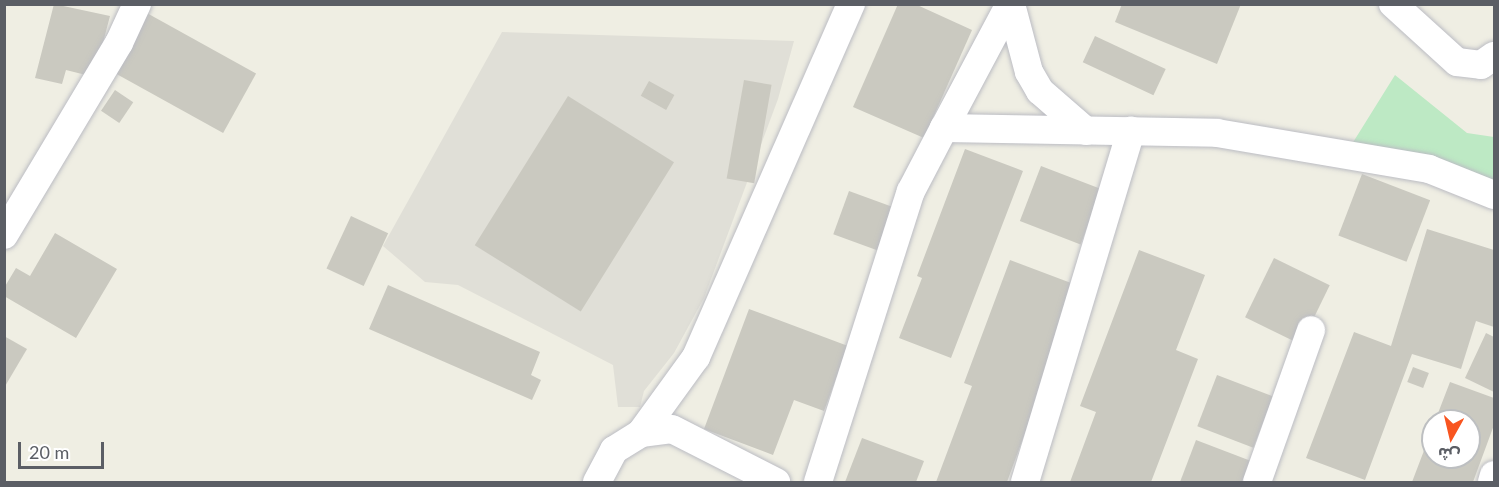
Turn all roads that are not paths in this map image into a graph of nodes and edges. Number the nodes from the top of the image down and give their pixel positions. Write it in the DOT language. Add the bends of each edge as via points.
graph roads {
  1 [pos="137,4"];
  2 [pos="851,4"];
  3 [pos="1011,4"];
  4 [pos="1393,4"];
  5 [pos="1494,56"];
  6 [pos="944,128"];
  7 [pos="1086,131"];
  8 [pos="1131,131"];
  9 [pos="1494,195"];
  10 [pos="4,235"];
  11 [pos="1311,330"];
  12 [pos="641,433"];
  13 [pos="1494,475"];
  14 [pos="597,483"];
  15 [pos="776,483"];
  16 [pos="818,483"];
  17 [pos="1025,483"];
  18 [pos="1257,483"];
  19 [pos="1491,483"];
  1 -- 10 [label="street" via="119,43"];
  2 -- 12 [label="street" via="696,357"];
  3 -- 6 [label="street"];
  3 -- 7 [label="street" via="1029,72 1040,91"];
  4 -- 5 [label="street" via="1457,62 1480,65"];
  6 -- 7 [label="street"];
  6 -- 16 [label="street" via="911,191"];
  7 -- 8 [label="street"];
  8 -- 9 [label="street" via="1217,133 1429,169"];
  8 -- 17 [label="street"];
  11 -- 18 [label="street"];
  12 -- 14 [label="street" via="614,450"];
  12 -- 15 [label="street" via="672,429"];
  13 -- 19 [label="street"];
}
